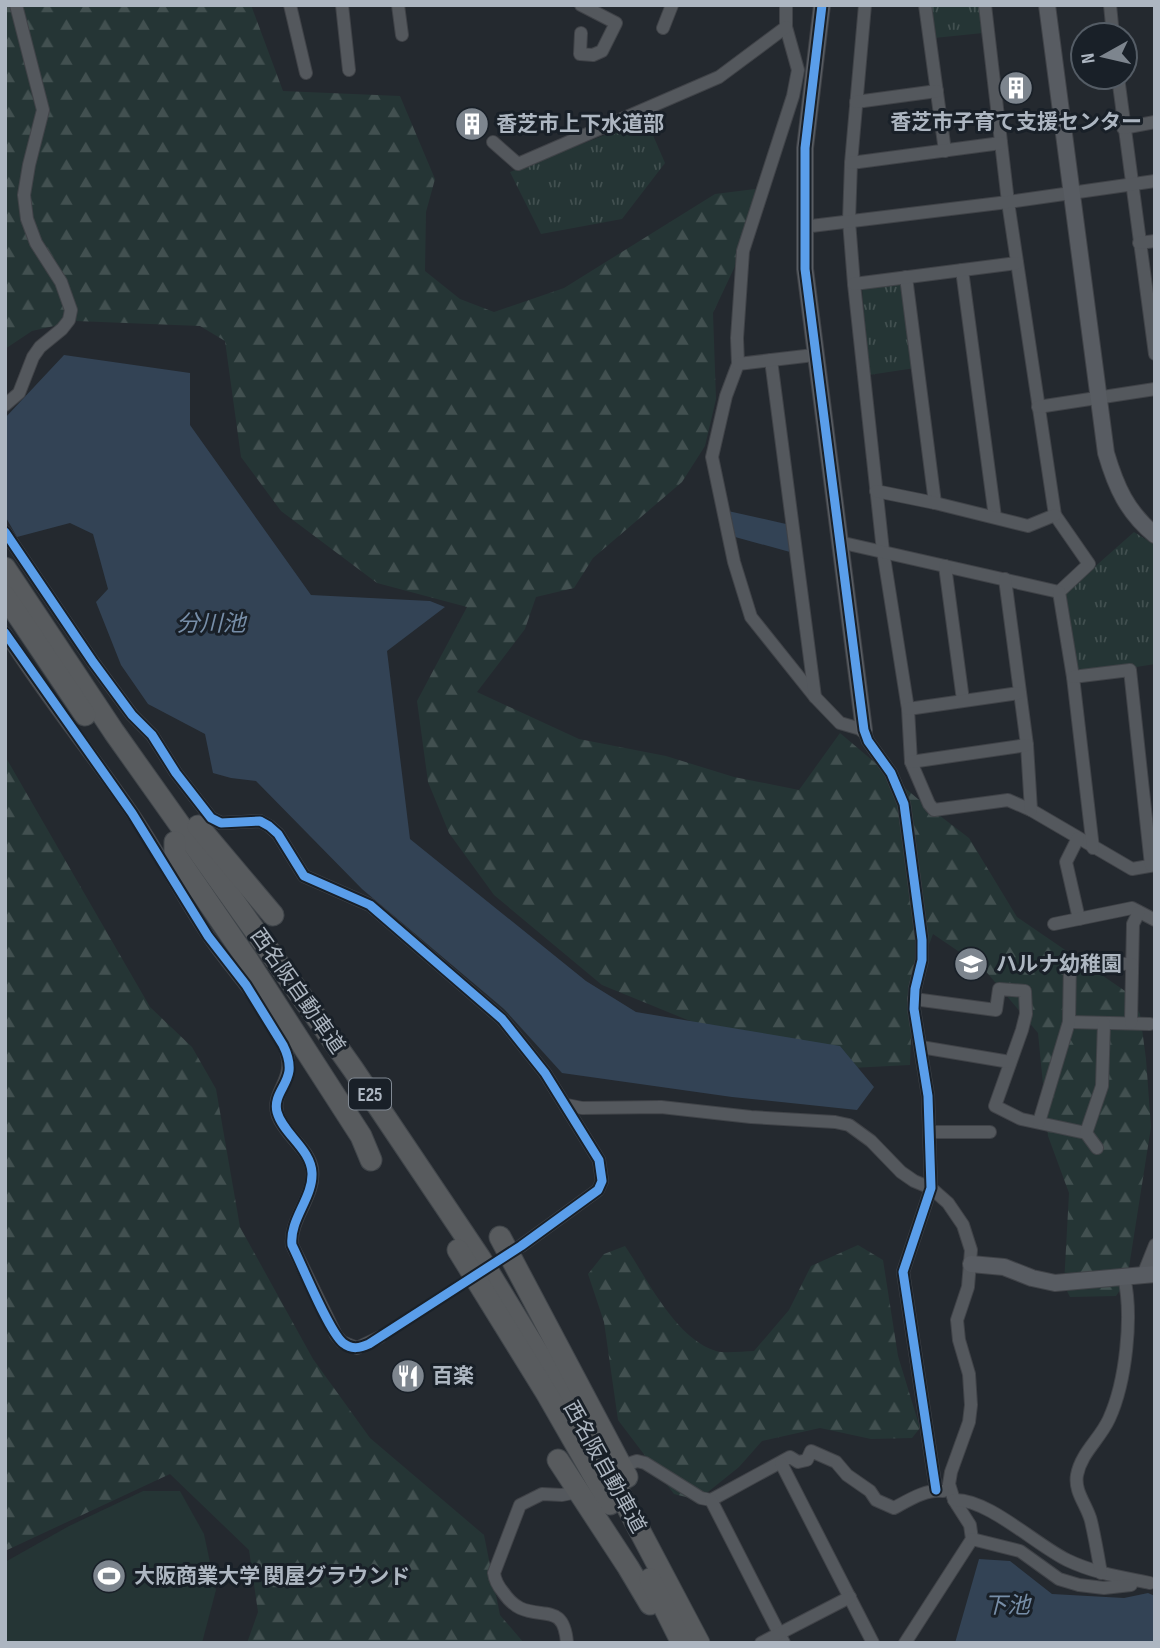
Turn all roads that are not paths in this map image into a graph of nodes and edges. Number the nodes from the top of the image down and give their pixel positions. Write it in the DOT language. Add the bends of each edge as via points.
graph roads {
  1 [pos="16,5"];
  2 [pos="290,5"];
  3 [pos="342,5"];
  4 [pos="398,5"];
  5 [pos="580,5"];
  6 [pos="672,5"];
  7 [pos="786,5"];
  8 [pos="821,5"];
  9 [pos="866,5"];
  10 [pos="925,5"];
  11 [pos="985,5"];
  12 [pos="1047,5"];
  13 [pos="663,27"];
  14 [pos="786,27"];
  15 [pos="581,33"];
  16 [pos="402,35"];
  17 [pos="349,70"];
  18 [pos="306,74"];
  19 [pos="937,91"];
  20 [pos="1119,91"];
  21 [pos="856,102"];
  22 [pos="1155,122"];
  23 [pos="1123,128"];
  24 [pos="493,142"];
  25 [pos="1001,143"];
  26 [pos="945,150"];
  27 [pos="851,163"];
  28 [pos="1155,181"];
  29 [pos="1133,184"];
  30 [pos="1071,191"];
  31 [pos="1008,202"];
  32 [pos="849,221"];
  33 [pos="803,227"];
  34 [pos="1155,241"];
  35 [pos="1139,243"];
  36 [pos="1017,262"];
  37 [pos="962,270"];
  38 [pos="906,277"];
  39 [pos="854,284"];
  40 [pos="1155,354"];
  41 [pos="814,355"];
  42 [pos="771,360"];
  43 [pos="738,363"];
  44 [pos="1155,388"];
  45 [pos="1098,399"];
  46 [pos="5,405"];
  47 [pos="1038,407"];
  48 [pos="876,491"];
  49 [pos="935,503"];
  50 [pos="1055,515"];
  51 [pos="995,517"];
  52 [pos="5,532"];
  53 [pos="1155,535"];
  54 [pos="839,542"];
  55 [pos="883,551"];
  56 [pos="945,566"];
  57 [pos="5,568"];
  58 [pos="1005,579"];
  59 [pos="1059,592"];
  60 [pos="5,596"];
  61 [pos="5,633"];
  62 [pos="1073,677"];
  63 [pos="1019,693"];
  64 [pos="815,697"];
  65 [pos="963,700"];
  66 [pos="908,709"];
  67 [pos="864,730"];
  68 [pos="114,732"];
  69 [pos="1027,746"];
  70 [pos="911,762"];
  71 [pos="1031,810"];
  72 [pos="1078,838"];
  73 [pos="175,842"];
  74 [pos="1093,848"];
  75 [pos="1153,865"];
  76 [pos="1139,912"];
  77 [pos="273,915"];
  78 [pos="1079,919"];
  79 [pos="1155,920"];
  80 [pos="1054,925"];
  81 [pos="1132,964"];
  82 [pos="914,999"];
  83 [pos="1069,1022"];
  84 [pos="1104,1023"];
  85 [pos="1131,1023"];
  86 [pos="1150,1024"];
  87 [pos="921,1047"];
  88 [pos="1010,1062"];
  89 [pos="567,1105"];
  90 [pos="1039,1122"];
  91 [pos="930,1132"];
  92 [pos="990,1132"];
  93 [pos="1086,1133"];
  94 [pos="1097,1148"];
  95 [pos="371,1160"];
  96 [pos="931,1188"];
  97 [pos="500,1237"];
  98 [pos="521,1245"];
  99 [pos="1155,1245"];
  100 [pos="971,1265"];
  101 [pos="1149,1274"];
  102 [pos="1124,1277"];
  103 [pos="380,1338"];
  104 [pos="558,1460"];
  105 [pos="631,1463"];
  106 [pos="781,1463"];
  107 [pos="936,1490"];
  108 [pos="572,1493"];
  109 [pos="952,1496"];
  110 [pos="711,1500"];
  111 [pos="972,1539"];
  112 [pos="1101,1573"];
  113 [pos="1152,1583"];
  114 [pos="850,1597"];
  115 [pos="687,1618"];
  116 [pos="782,1638"];
  117 [pos="567,1643"];
  118 [pos="671,1643"];
  119 [pos="682,1643"];
  120 [pos="699,1643"];
  121 [pos="761,1643"];
  122 [pos="873,1643"];
  123 [pos="905,1643"];
  1 -- 46 [label="street" via="43,110 24,195 27,219 71,310 62,329 33,357 19,393"];
  2 -- 18 [label="street"];
  3 -- 17 [label="street"];
  4 -- 16 [label="street"];
  5 -- 15 [label="street" via="616,23 602,51 593,55 580,54"];
  6 -- 13 [label="street"];
  7 -- 14 [label="street"];
  8 -- 33 [label="street" via="805,137"];
  9 -- 21 [label="street"];
  10 -- 19 [label="street"];
  11 -- 25 [label="street"];
  12 -- 30 [label="street"];
  14 -- 24 [label="street" via="719,77 518,164"];
  14 -- 43 [label="street" via="798,70 743,251"];
  19 -- 21 [label="street"];
  19 -- 26 [label="street"];
  20 -- 23 [label="street"];
  21 -- 27 [label="street"];
  22 -- 23 [label="street"];
  23 -- 29 [label="street"];
  25 -- 26 [label="street"];
  25 -- 31 [label="street"];
  26 -- 27 [label="street"];
  27 -- 32 [label="street"];
  28 -- 29 [label="street"];
  29 -- 30 [label="street"];
  29 -- 35 [label="street"];
  30 -- 31 [label="street"];
  30 -- 45 [label="street"];
  31 -- 32 [label="street"];
  31 -- 36 [label="street"];
  32 -- 33 [label="street"];
  32 -- 39 [label="street"];
  33 -- 41 [label="street"];
  34 -- 35 [label="street"];
  35 -- 40 [label="street"];
  36 -- 37 [label="street"];
  36 -- 47 [label="street"];
  37 -- 38 [label="street"];
  37 -- 51 [label="street"];
  38 -- 39 [label="street"];
  38 -- 49 [label="street"];
  39 -- 48 [label="street"];
  41 -- 42 [label="street"];
  41 -- 54 [label="street"];
  42 -- 43 [label="street"];
  42 -- 64 [label="street"];
  43 -- 64 [label="street" via="712,457 734,562 751,617"];
  44 -- 45 [label="street"];
  45 -- 47 [label="street"];
  45 -- 53 [label="street" via="1115,485"];
  47 -- 50 [label="street"];
  48 -- 49 [label="street"];
  48 -- 55 [label="street"];
  49 -- 51 [label="street"];
  50 -- 51 [label="street" via="1028,526"];
  50 -- 59 [label="street" via="1089,564"];
  52 -- 89 [label="street" via="93,662 211,818 260,821 269,826 304,876 355,897 387,918 502,1019"];
  54 -- 55 [label="street"];
  54 -- 67 [label="street"];
  55 -- 56 [label="street"];
  55 -- 66 [label="street"];
  56 -- 58 [label="street"];
  56 -- 65 [label="street"];
  57 -- 68 [label="highway, 西名阪自動車道 / E25"];
  58 -- 59 [label="street"];
  58 -- 63 [label="street"];
  59 -- 62 [label="street"];
  60 -- 73 [label="highway, 西名阪自動車道 / E25"];
  61 -- 103 [label="street" via="132,813 208,936 278,1034 288,1056 289,1073 278,1097 277,1114 312,1170 292,1245 342,1342 357,1348"];
  62 -- 74 [label="street"];
  62 -- 75 [label="street" via="1130,670"];
  63 -- 65 [label="street"];
  63 -- 69 [label="street"];
  64 -- 67 [label="street" via="840,723"];
  65 -- 66 [label="street"];
  66 -- 70 [label="street"];
  67 -- 82 [label="street" via="898,788 908,821 923,950"];
  68 -- 77 [label="highway" via="132,739"];
  68 -- 115 [label="highway, 西名阪自動車道 / E25" via="353,1069 480,1258 595,1446"];
  69 -- 70 [label="street"];
  69 -- 71 [label="street"];
  70 -- 71 [label="street" via="934,810 1001,800"];
  71 -- 72 [label="street"];
  72 -- 74 [label="street"];
  72 -- 78 [label="street" via="1066,862"];
  73 -- 95 [label="highway" via="175,854 361,1136"];
  73 -- 119 [label="highway, 西名阪自動車道 / E25" via="429,1205 613,1508"];
  74 -- 75 [label="street" via="1132,869"];
  76 -- 78 [label="street" via="1132,908"];
  76 -- 79 [label="street"];
  76 -- 81 [label="street" via="1133,924"];
  78 -- 80 [label="street"];
  81 -- 83 [label="street" via="1070,963"];
  81 -- 85 [label="street"];
  82 -- 87 [label="street"];
  82 -- 88 [label="street" via="996,1010 999,989 1025,991 1026,1014"];
  83 -- 84 [label="street"];
  83 -- 90 [label="street"];
  84 -- 85 [label="street"];
  84 -- 93 [label="street" via="1102,1086"];
  85 -- 86 [label="street"];
  87 -- 88 [label="street"];
  87 -- 91 [label="street"];
  88 -- 90 [label="street" via="995,1106"];
  89 -- 96 [label="street" via="661,1107 842,1124 860,1132 908,1177"];
  89 -- 98 [label="street" via="600,1160 602,1181 598,1190"];
  90 -- 93 [label="street"];
  91 -- 92 [label="street"];
  91 -- 96 [label="street"];
  93 -- 94 [label="street"];
  96 -- 100 [label="street" via="963,1226"];
  96 -- 107 [label="street" via="902,1272"];
  97 -- 115 [label="highway" via="691,1602"];
  99 -- 101 [label="street"];
  100 -- 102 [label="street" via="1004,1267 1055,1283"];
  100 -- 109 [label="street" via="957,1320 971,1405 964,1441 951,1472"];
  101 -- 102 [label="street"];
  102 -- 112 [label="street" via="1129,1315 1116,1399 1076,1478 1090,1517"];
  104 -- 118 [label="highway"];
  105 -- 110 [label="street" via="645,1464"];
  106 -- 107 [label="street" via="790,1457 798,1462 807,1460 811,1451 836,1462 876,1500 894,1508"];
  106 -- 110 [label="street"];
  106 -- 114 [label="street"];
  107 -- 109 [label="street"];
  108 -- 117 [label="street" via="542,1494 520,1505 494,1573 505,1595 519,1607 555,1615"];
  109 -- 111 [label="street" via="970,1525"];
  109 -- 112 [label="street" via="993,1512 1066,1560"];
  110 -- 116 [label="street"];
  111 -- 113 [label="street" via="1020,1551 1059,1579 1079,1585 1104,1588"];
  111 -- 123 [label="street"];
  112 -- 113 [label="street"];
  114 -- 116 [label="street"];
  114 -- 122 [label="street"];
  115 -- 120 [label="highway, 西名阪自動車道 / E25"];
  116 -- 121 [label="street"];
}
